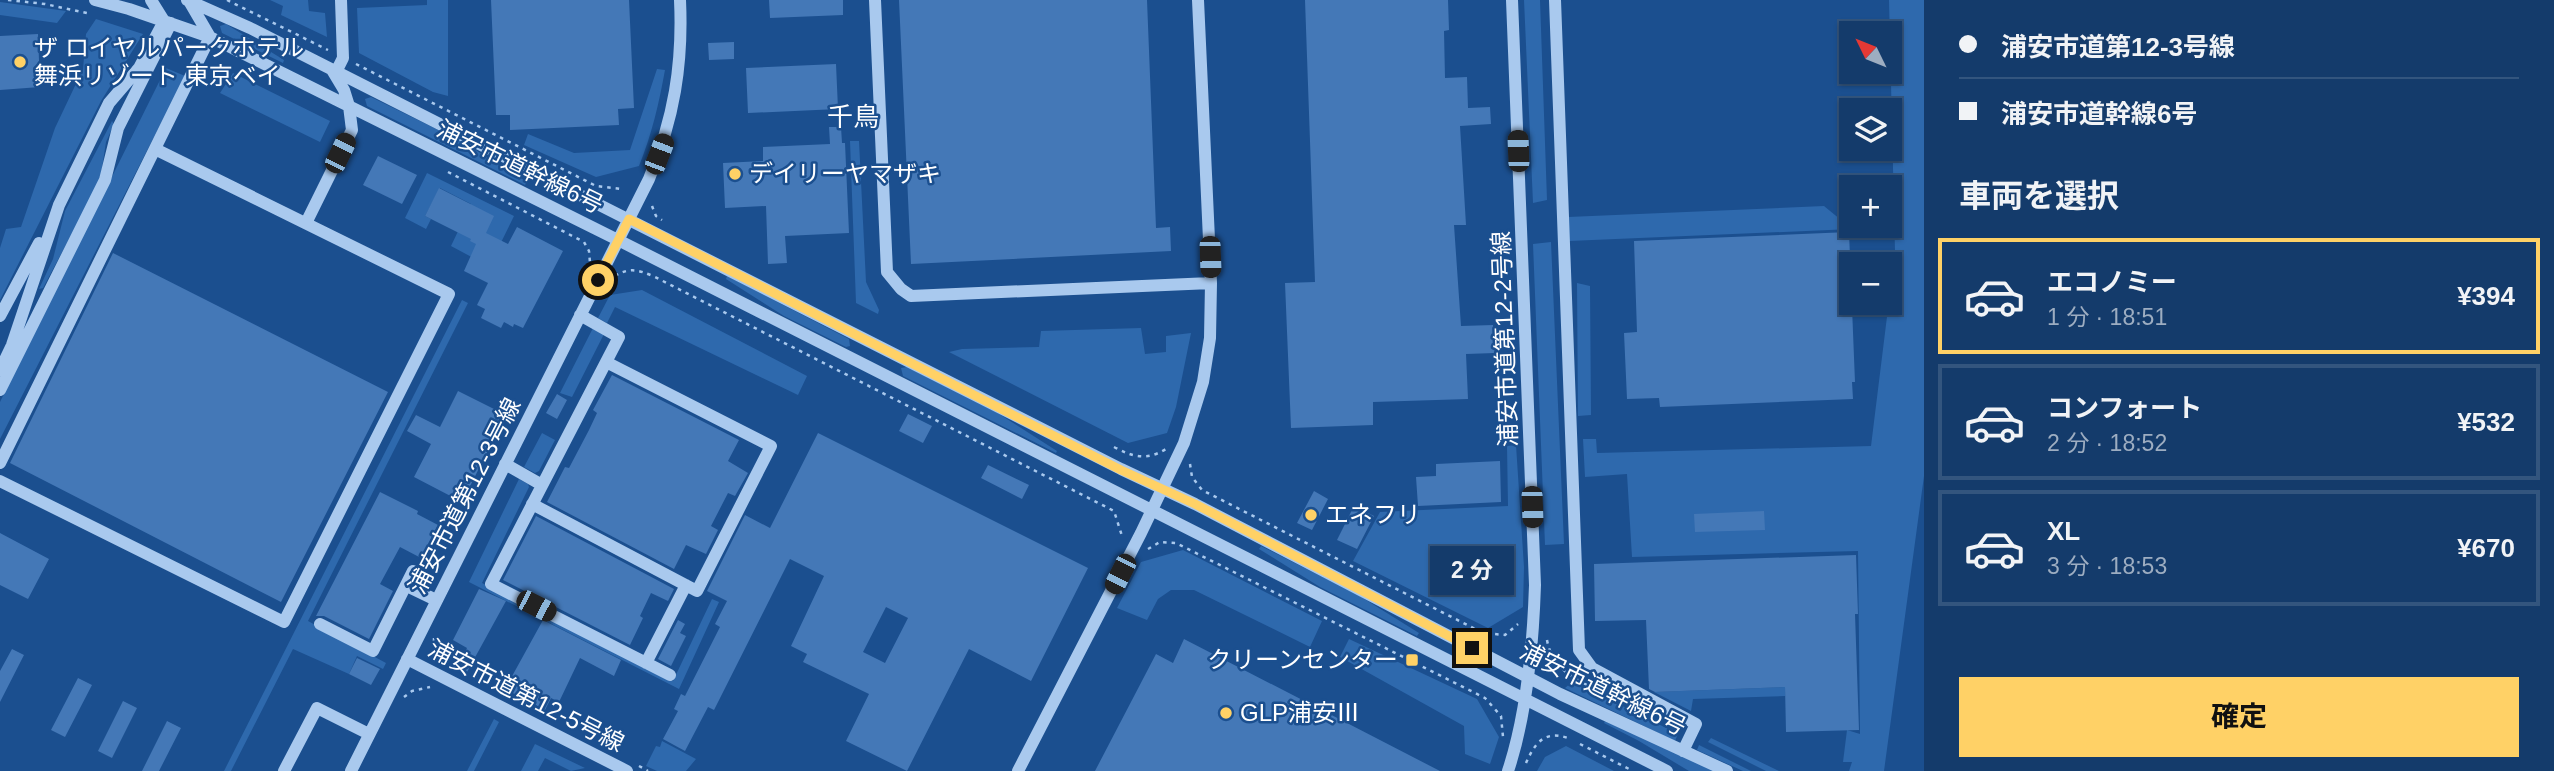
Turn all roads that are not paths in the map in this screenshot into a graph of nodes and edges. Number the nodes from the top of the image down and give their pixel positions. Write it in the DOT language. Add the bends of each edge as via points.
graph roads {
  1 [pos="95,0"];
  2 [pos="151,0"];
  3 [pos="341,0"];
  4 [pos="680,0"];
  5 [pos="875,0"];
  6 [pos="1198,0"];
  7 [pos="1512,0"];
  8 [pos="1555,0"];
  9 [pos="188,1"];
  10 [pos="167,22"];
  11 [pos="210,37"];
  12 [pos="334,71"];
  13 [pos="349,106"];
  14 [pos="155,149"];
  15 [pos="59,205"];
  16 [pos="629,219"];
  17 [pos="306,223"];
  18 [pos="618,240"];
  19 [pos="1211,283"];
  20 [pos="580,315"];
  21 [pos="0,316"];
  22 [pos="606,362"];
  23 [pos="0,370"];
  24 [pos="0,390"];
  25 [pos="0,463"];
  26 [pos="505,464"];
  27 [pos="0,481"];
  28 [pos="542,485"];
  29 [pos="1163,489"];
  30 [pos="532,504"];
  31 [pos="1151,510"];
  32 [pos="413,571"];
  33 [pos="686,585"];
  34 [pos="407,586"];
  35 [pos="436,600"];
  36 [pos="320,624"];
  37 [pos="407,659"];
  38 [pos="646,663"];
  39 [pos="670,675"];
  40 [pos="1527,677"];
  41 [pos="1523,698"];
  42 [pos="369,734"];
  43 [pos="1683,751"];
  44 [pos="284,771"];
  45 [pos="351,771"];
  46 [pos="627,771"];
  47 [pos="1018,771"];
  48 [pos="1508,771"];
  49 [pos="1667,771"];
  50 [pos="1727,771"];
  1 -- 10 [label="street, 浦安市道幹線6号"];
  2 -- 10 [label="street"];
  3 -- 12 [label="street" via="343,58"];
  4 -- 16 [label="street, 浦安市道第12-3号線" via="680,67 672,115"];
  5 -- 19 [label="street" via="887,272 901,289 911,296"];
  6 -- 19 [label="street"];
  7 -- 40 [label="street, 浦安市道第12-2号線" via="1535,585"];
  8 -- 43 [label="street" via="1579,650 1592,668 1696,724"];
  9 -- 11 [label="street"];
  9 -- 12 [label="street, 浦安市道幹線6号"];
  10 -- 11 [label="street, 浦安市道幹線6号"];
  10 -- 15 [label="street" via="139,68 109,103"];
  10 -- 24 [label="street" via="118,128 105,180"];
  11 -- 13 [label="street, 浦安市道幹線6号"];
  11 -- 14 [label="street"];
  12 -- 13 [label="street"];
  12 -- 16 [label="street, 浦安市道幹線6号"];
  13 -- 17 [label="street" via="352,130"];
  13 -- 18 [label="street, 浦安市道幹線6号"];
  14 -- 17 [label="street"];
  14 -- 25 [label="street"];
  15 -- 21 [label="street"];
  15 -- 23 [label="street"];
  16 -- 18 [label="street, 浦安市道第12-3号線"];
  16 -- 29 [label="street, 浦安市道幹線6号"];
  17 -- 27 [label="street" via="449,294 284,622"];
  18 -- 20 [label="street, 浦安市道第12-3号線"];
  18 -- 31 [label="street, 浦安市道幹線6号"];
  19 -- 29 [label="street" via="1203,382 1184,443"];
  20 -- 22 [label="street" via="619,337"];
  20 -- 26 [label="street, 浦安市道第12-3号線"];
  22 -- 28 [label="street"];
  22 -- 33 [label="street" via="771,446 697,591"];
  26 -- 28 [label="street"];
  26 -- 35 [label="street, 浦安市道第12-3号線"];
  28 -- 30 [label="street"];
  29 -- 31 [label="street"];
  29 -- 40 [label="street, 浦安市道幹線6号"];
  30 -- 33 [label="street"];
  30 -- 38 [label="street" via="491,584"];
  31 -- 41 [label="street, 浦安市道幹線6号"];
  31 -- 47 [label="street"];
  32 -- 34 [label="street"];
  33 -- 38 [label="street"];
  34 -- 35 [label="street"];
  34 -- 36 [label="street" via="373,651"];
  35 -- 37 [label="street, 浦安市道第12-3号線"];
  37 -- 42 [label="street, 浦安市道第12-3号線"];
  37 -- 46 [label="street, 浦安市道第12-5号線"];
  38 -- 39 [label="street"];
  40 -- 41 [label="street, 浦安市道第12-2号線"];
  40 -- 43 [label="street, 浦安市道幹線6号"];
  41 -- 48 [label="street, 浦安市道第12-2号線"];
  41 -- 49 [label="street, 浦安市道幹線6号"];
  42 -- 44 [label="street" via="317,708"];
  42 -- 45 [label="street, 浦安市道第12-3号線"];
  43 -- 50 [label="street, 浦安市道幹線6号"];
}
